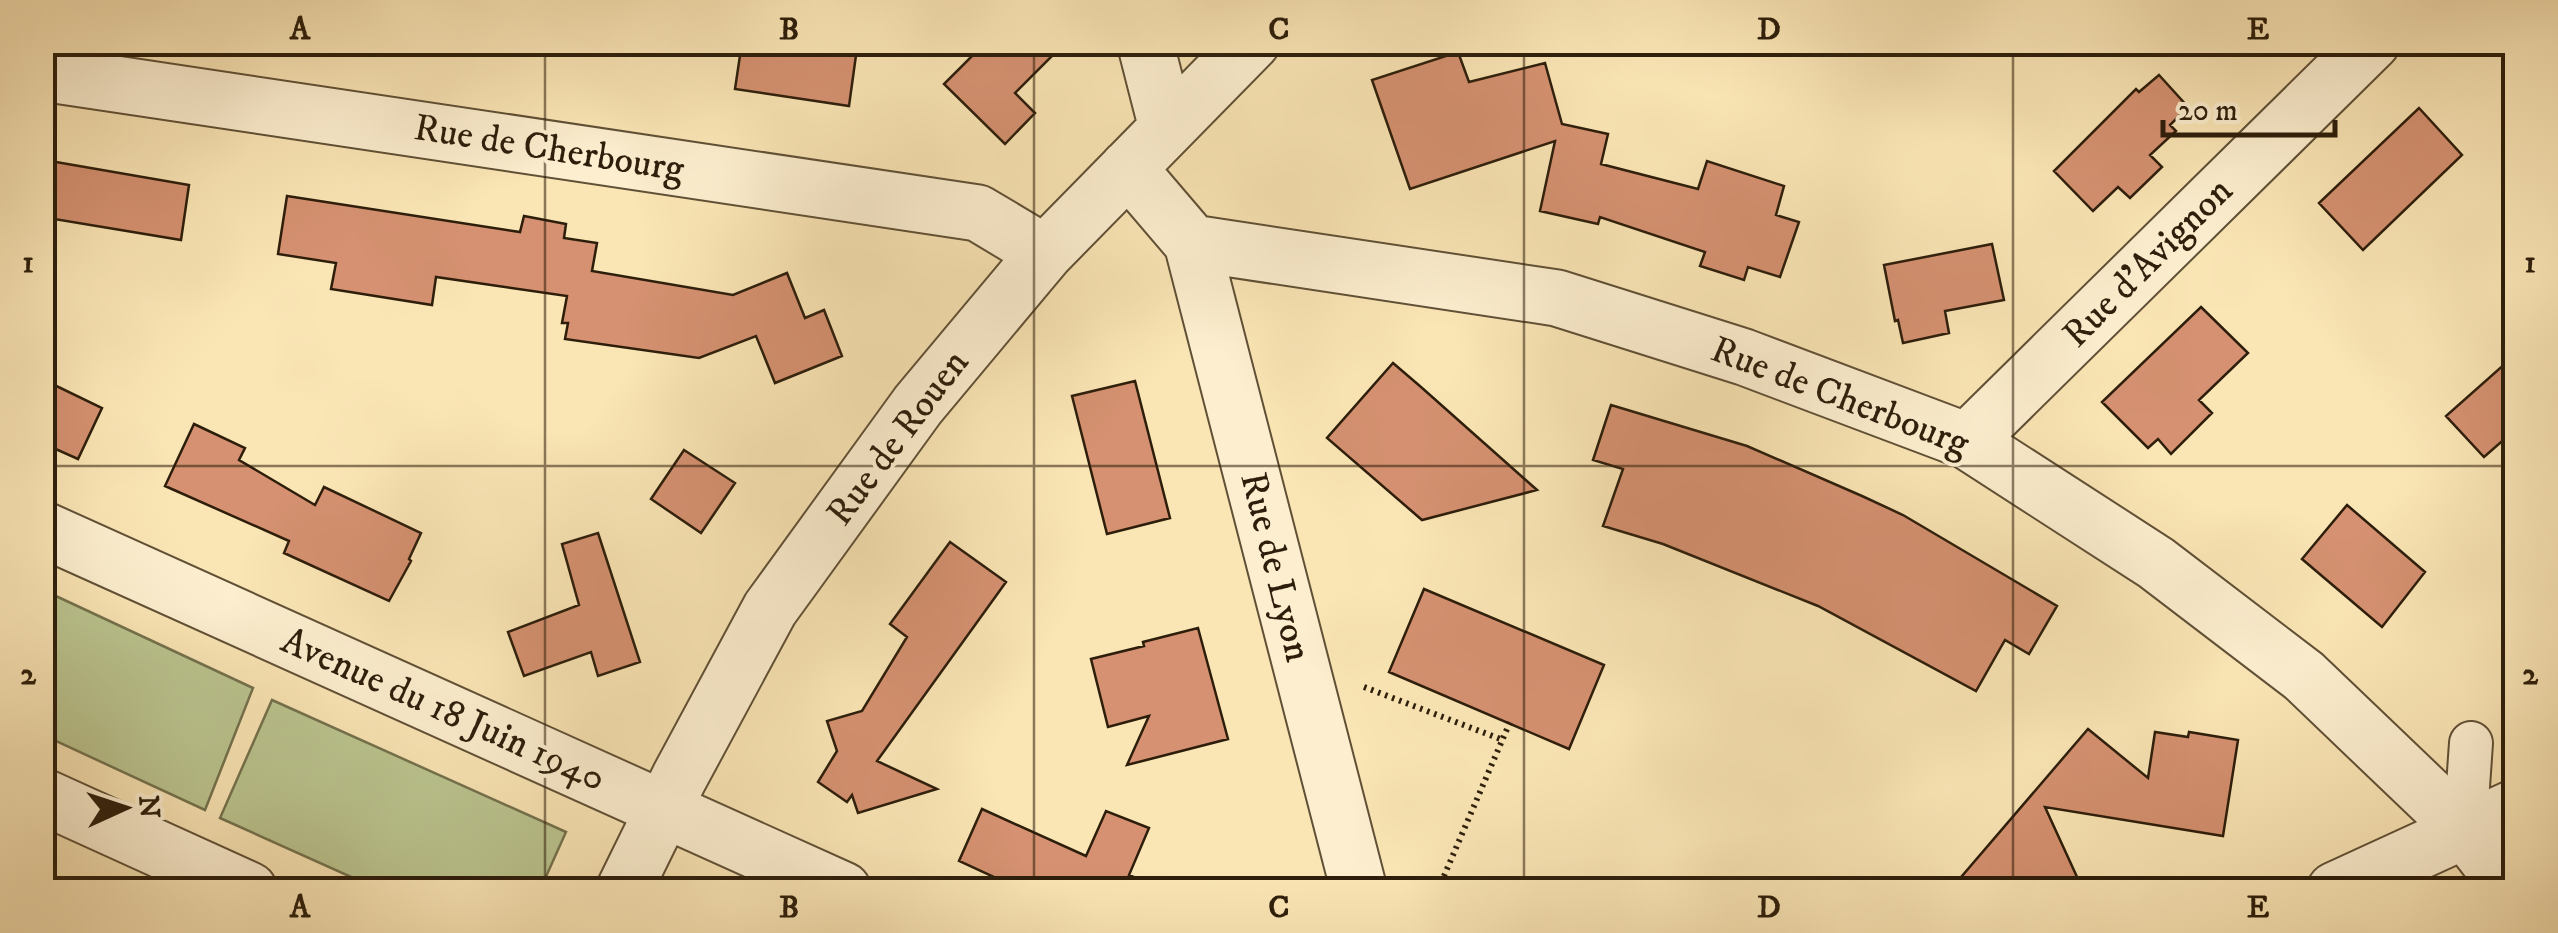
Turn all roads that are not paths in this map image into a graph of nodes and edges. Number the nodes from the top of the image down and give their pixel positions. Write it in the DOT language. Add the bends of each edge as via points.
graph roads {
  1 [pos="1146,42"];
  2 [pos="1252,42"];
  3 [pos="2372,42"];
  4 [pos="42,73"];
  5 [pos="1167,128"];
  6 [pos="1128,168"];
  7 [pos="1192,243"];
  8 [pos="1046,253"];
  9 [pos="1968,441"];
  10 [pos="42,529"];
  11 [pos="2471,743"];
  12 [pos="42,796"];
  13 [pos="2516,808"];
  14 [pos="664,810"];
  15 [pos="2465,830"];
  16 [pos="249,890"];
  17 [pos="624,890"];
  18 [pos="843,890"];
  19 [pos="1359,890"];
  20 [pos="2335,890"];
  21 [pos="2511,890"];
  1 -- 5 [label="street"];
  2 -- 5 [label="street, Rue de Rouen"];
  3 -- 9 [label="street, Rue d'Avignon"];
  4 -- 8 [label="street, Rue de Cherbourg" via="978,214"];
  5 -- 6 [label="street, Rue de Rouen"];
  6 -- 7 [label="street"];
  6 -- 8 [label="street, Rue de Rouen"];
  7 -- 9 [label="street, Rue de Cherbourg" via="1558,298 1744,356"];
  7 -- 19 [label="street, Rue de Lyon"];
  8 -- 14 [label="street, Rue de Rouen" via="918,405 770,609"];
  9 -- 15 [label="street, Rue de Cherbourg" via="2156,563 2304,676"];
  10 -- 14 [label="street, Avenue du 18 Juin 1940"];
  11 -- 15 [label="street"];
  12 -- 16 [label="street"];
  13 -- 15 [label="street"];
  14 -- 17 [label="street, Rue de Rouen"];
  14 -- 18 [label="street, Avenue du 18 Juin 1940"];
  15 -- 20 [label="street"];
  15 -- 21 [label="street, Rue de Cherbourg"];
}
